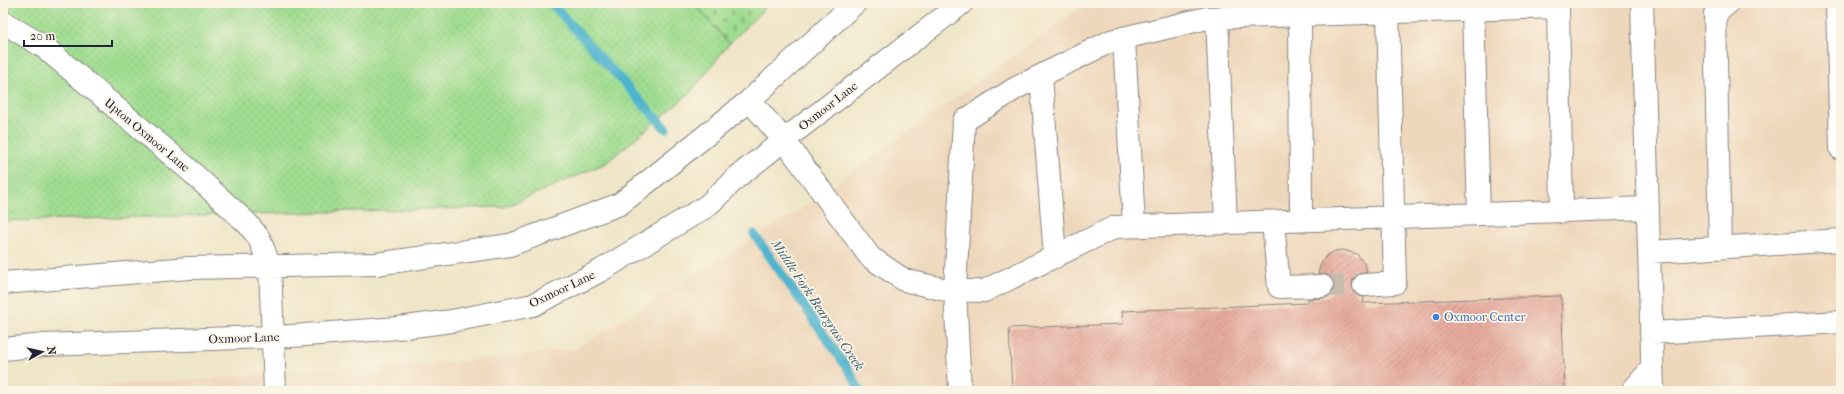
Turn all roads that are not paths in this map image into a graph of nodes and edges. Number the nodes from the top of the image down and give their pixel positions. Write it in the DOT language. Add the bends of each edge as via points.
graph roads {
  1 [pos="855,3"];
  2 [pos="962,3"];
  3 [pos="1642,3"];
  4 [pos="1728,3"];
  5 [pos="1837,3"];
  6 [pos="1473,10"];
  7 [pos="1388,12"];
  8 [pos="1300,15"];
  9 [pos="1216,18"];
  10 [pos="3,22"];
  11 [pos="1124,38"];
  12 [pos="1041,76"];
  13 [pos="750,101"];
  14 [pos="784,140"];
  15 [pos="1841,149"];
  16 [pos="1648,208"];
  17 [pos="1562,212"];
  18 [pos="1479,214"];
  19 [pos="1392,217"];
  20 [pos="1301,220"];
  21 [pos="1273,222"];
  22 [pos="1226,223"];
  23 [pos="1134,226"];
  24 [pos="1841,240"];
  25 [pos="1720,247"];
  26 [pos="1650,252"];
  27 [pos="1055,257"];
  28 [pos="270,266"];
  29 [pos="3,283"];
  30 [pos="1364,285"];
  31 [pos="1322,286"];
  32 [pos="955,290"];
  33 [pos="1841,322"];
  34 [pos="1651,333"];
  35 [pos="272,337"];
  36 [pos="3,349"];
  37 [pos="1652,368"];
  38 [pos="275,391"];
  39 [pos="960,391"];
  40 [pos="1632,391"];
  41 [pos="1653,391"];
  1 -- 13 [label="street"];
  2 -- 14 [label="street, Oxmoor Lane"];
  3 -- 16 [label="street"];
  4 -- 25 [label="street" via="1715,14"];
  5 -- 15 [label="street"];
  6 -- 7 [label="street"];
  6 -- 17 [label="street" via="1558,7"];
  6 -- 18 [label="street"];
  7 -- 8 [label="street"];
  7 -- 19 [label="street"];
  8 -- 9 [label="street"];
  8 -- 20 [label="street"];
  9 -- 11 [label="street"];
  9 -- 22 [label="street"];
  10 -- 28 [label="street, Upton Oxmoor Lane" via="44,47 248,223 259,238"];
  11 -- 12 [label="street" via="1111,41"];
  11 -- 23 [label="street"];
  12 -- 27 [label="street"];
  12 -- 32 [label="street" via="1016,88 964,121"];
  13 -- 14 [label="street"];
  13 -- 28 [label="street" via="620,204 510,245 376,264"];
  14 -- 32 [label="street" via="870,257 904,280"];
  14 -- 35 [label="street, Oxmoor Lane" via="736,178 707,206 600,271 533,305 452,321 398,328"];
  16 -- 17 [label="street"];
  16 -- 26 [label="street"];
  17 -- 18 [label="street"];
  18 -- 19 [label="street"];
  19 -- 20 [label="street"];
  19 -- 30 [label="street" via="1395,283"];
  20 -- 21 [label="street"];
  21 -- 22 [label="street"];
  21 -- 31 [label="street" via="1279,287"];
  22 -- 23 [label="street"];
  23 -- 27 [label="street" via="1115,227"];
  24 -- 25 [label="street"];
  25 -- 26 [label="street"];
  26 -- 34 [label="street"];
  27 -- 32 [label="street" via="984,292"];
  28 -- 29 [label="street" via="189,268"];
  28 -- 35 [label="street, Upton Oxmoor Lane"];
  32 -- 39 [label="street"];
  33 -- 34 [label="street"];
  34 -- 37 [label="street"];
  35 -- 36 [label="street, Oxmoor Lane" via="44,345"];
  35 -- 38 [label="street, Upton Oxmoor Lane"];
  37 -- 40 [label="street"];
  37 -- 41 [label="street"];
}
